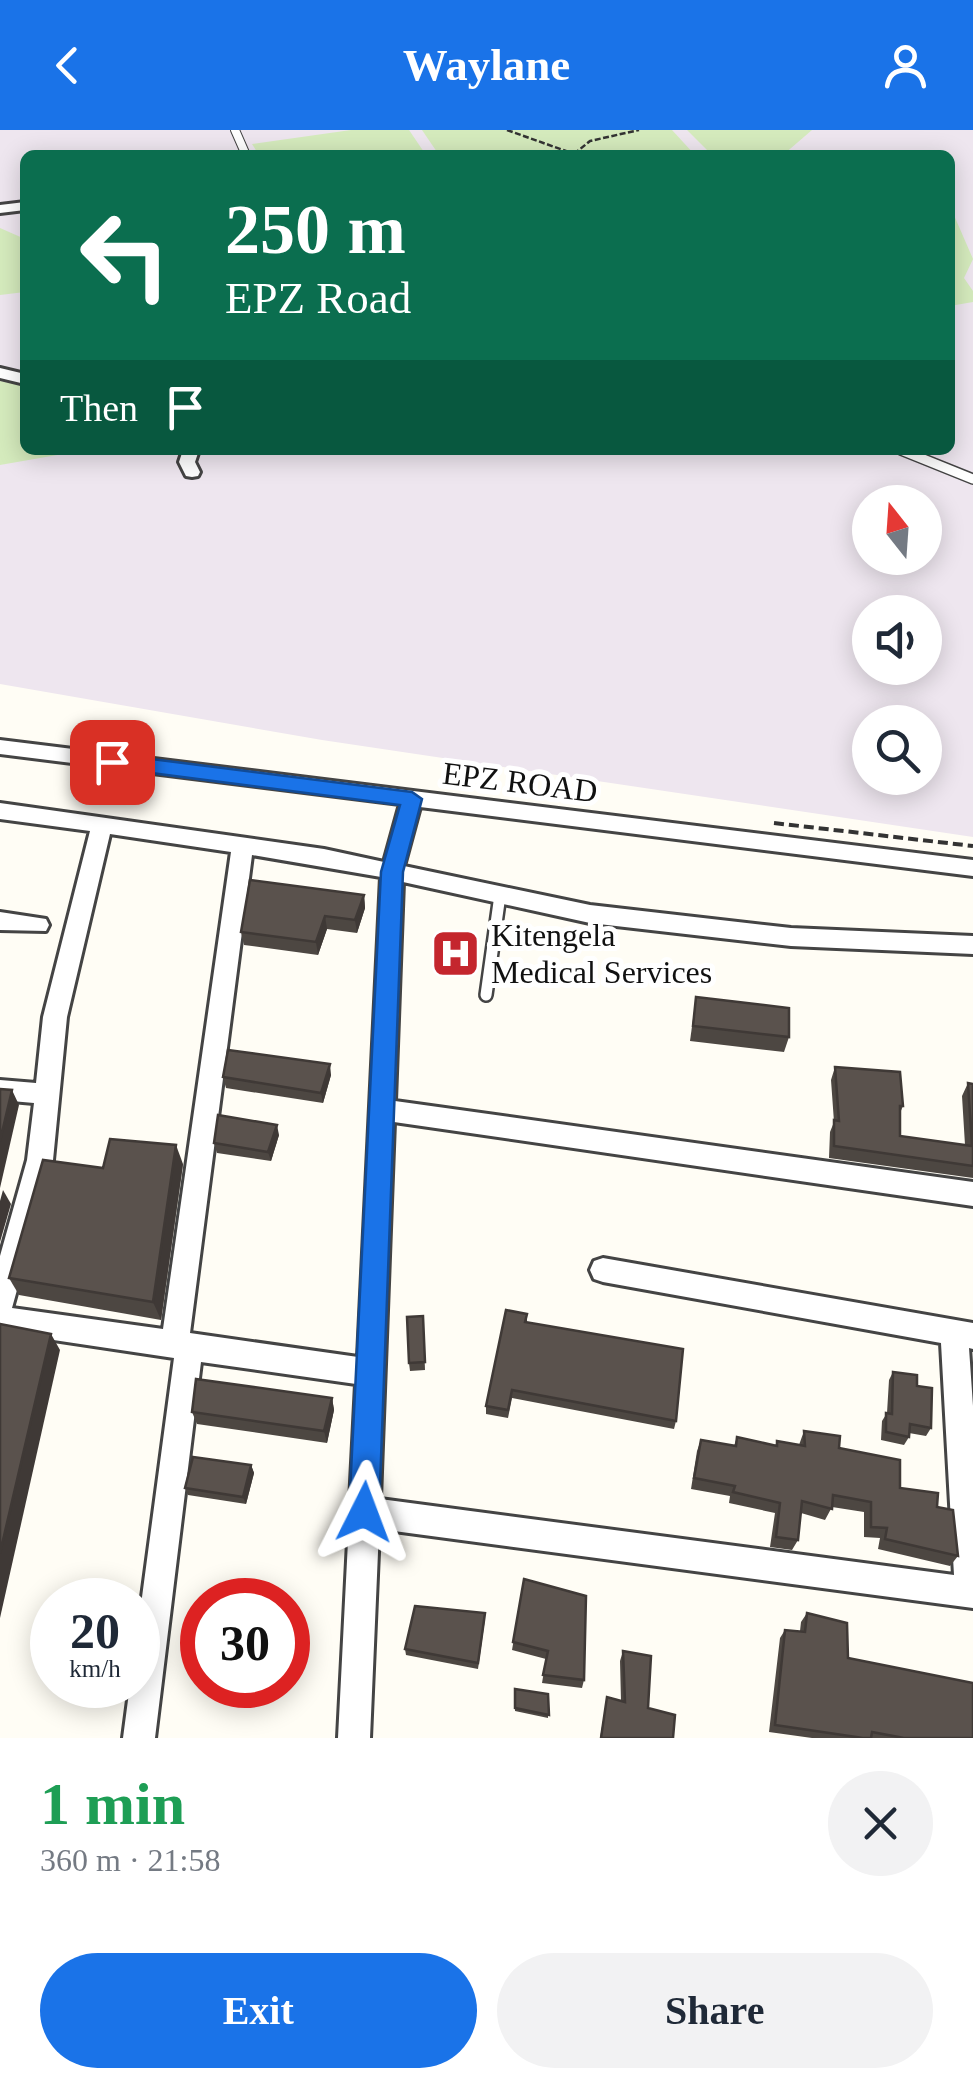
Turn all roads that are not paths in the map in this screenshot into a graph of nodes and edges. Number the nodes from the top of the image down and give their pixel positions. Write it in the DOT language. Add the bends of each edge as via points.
graph roads {
  1 [pos="189,455"];
  2 [pos="914,455"];
  3 [pos="192,472"];
  4 [pos="973,479"];
  5 [pos="0,747"];
  6 [pos="412,799"];
  7 [pos="0,811"];
  8 [pos="100,828"];
  9 [pos="242,846"];
  10 [pos="973,868"];
  11 [pos="392,872"];
  12 [pos="500,895"];
  13 [pos="0,921"];
  14 [pos="38,925"];
  15 [pos="973,946"];
  16 [pos="486,994"];
  17 [pos="0,1090"];
  18 [pos="44,1094"];
  19 [pos="383,1110"];
  20 [pos="973,1194"];
  21 [pos="603,1270"];
  22 [pos="0,1304"];
  23 [pos="0,1319"];
  24 [pos="964,1335"];
  25 [pos="182,1345"];
  26 [pos="371,1372"];
  27 [pos="364,1512"];
  28 [pos="972,1593"];
  29 [pos="138,1738"];
  30 [pos="354,1738"];
  1 -- 3 [label="street"];
  2 -- 4 [label="lane"];
  5 -- 6 [label="street, EPZ ROAD"];
  6 -- 10 [label="street, EPZ ROAD"];
  6 -- 11 [label="street"];
  7 -- 8 [label="street"];
  8 -- 9 [label="street"];
  8 -- 18 [label="street" via="55,1017"];
  9 -- 11 [label="street"];
  9 -- 25 [label="street"];
  11 -- 12 [label="street"];
  11 -- 19 [label="street"];
  12 -- 15 [label="street" via="590,914 791,937"];
  12 -- 16 [label="lane"];
  13 -- 14 [label="street"];
  17 -- 18 [label="street"];
  18 -- 22 [label="street" via="40,1160"];
  19 -- 20 [label="street"];
  19 -- 26 [label="street"];
  21 -- 24 [label="street"];
  23 -- 25 [label="street"];
  24 -- 28 [label="street"];
  25 -- 26 [label="street"];
  25 -- 29 [label="street"];
  26 -- 27 [label="street"];
  27 -- 28 [label="street"];
  27 -- 30 [label="street"];
}
